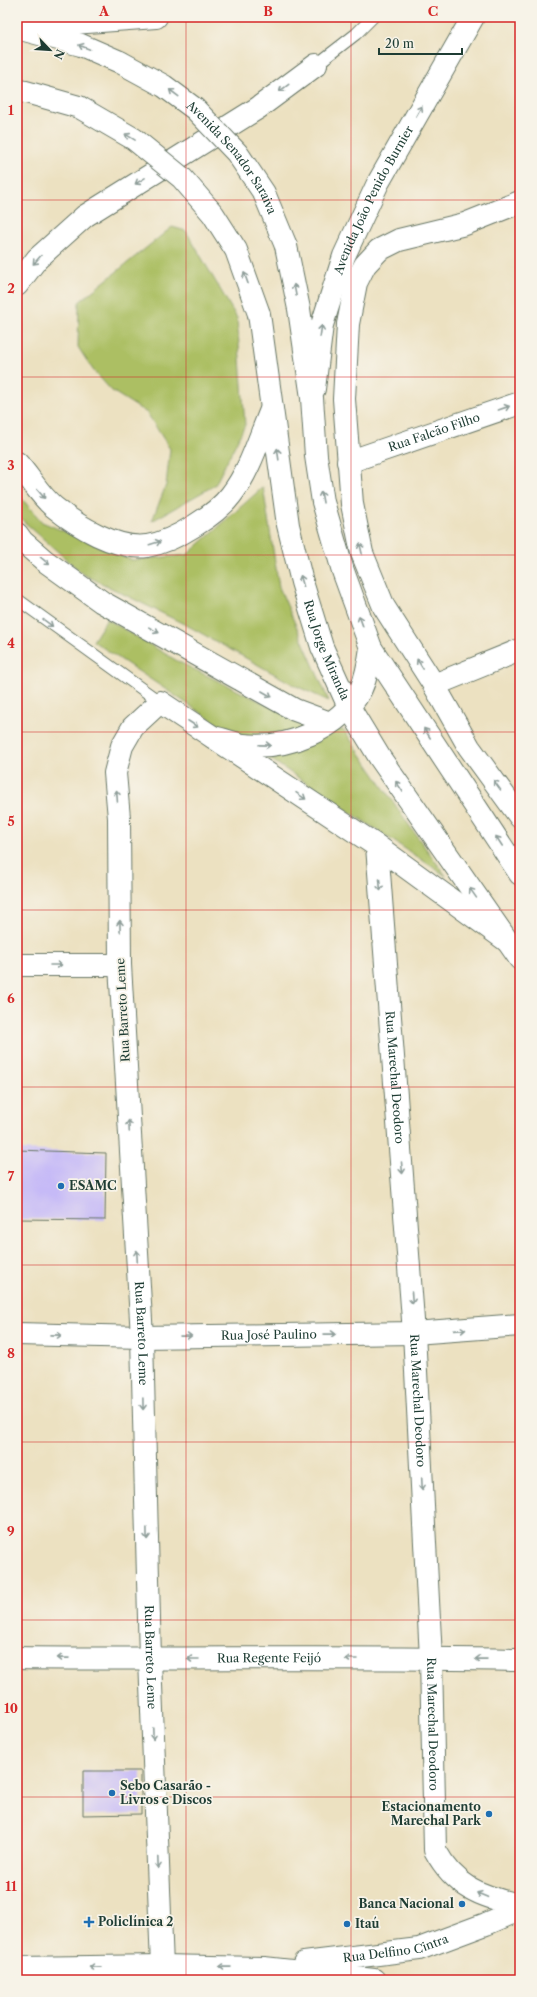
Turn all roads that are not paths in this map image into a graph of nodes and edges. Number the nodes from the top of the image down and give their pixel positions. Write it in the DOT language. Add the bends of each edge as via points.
graph roads {
  1 [pos="156,17"];
  2 [pos="372,17"];
  3 [pos="98,19"];
  4 [pos="474,20"];
  5 [pos="21,24"];
  6 [pos="316,65"];
  7 [pos="17,91"];
  8 [pos="520,202"];
  9 [pos="17,286"];
  10 [pos="312,398"];
  11 [pos="520,403"];
  12 [pos="271,409"];
  13 [pos="348,462"];
  14 [pos="17,463"];
  15 [pos="17,534"];
  16 [pos="17,600"];
  17 [pos="371,648"];
  18 [pos="520,650"];
  19 [pos="434,685"];
  20 [pos="160,702"];
  21 [pos="349,707"];
  22 [pos="330,723"];
  23 [pos="213,737"];
  24 [pos="520,817"];
  25 [pos="377,846"];
  26 [pos="520,874"];
  27 [pos="507,941"];
  28 [pos="520,959"];
  29 [pos="17,965"];
  30 [pos="120,965"];
  31 [pos="520,1325"];
  32 [pos="414,1333"];
  33 [pos="17,1334"];
  34 [pos="142,1337"];
  35 [pos="17,1658"];
  36 [pos="431,1658"];
  37 [pos="150,1659"];
  38 [pos="520,1660"];
  39 [pos="520,1905"];
  40 [pos="17,1968"];
  41 [pos="264,1968"];
  42 [pos="162,1973"];
  43 [pos="374,1980"];
  1 -- 3 [label="main road"];
  2 -- 6 [label="lane" via="356,34"];
  3 -- 5 [label="main road"];
  10 -- 4 [label="main road, Avenida João Penido Burnier, one-way" via="322,325 344,256 378,183"];
  10 -- 5 [label="main road, Avenida Senador Saraiva, one-way, bridge" via="299,309 286,246 264,194 237,153 195,109 164,86 120,62 81,45"];
  6 -- 9 [label="main road, one-way" via="258,108 85,216 37,259"];
  12 -- 7 [label="main road, Rua Jorge Miranda, one-way, bridge" via="259,314 236,250 213,214 182,178 134,139 79,107"];
  8 -- 13 [label="main road" via="465,224 399,240 379,250 366,265 356,283 348,324 344,399"];
  17 -- 10 [label="main road, one-way" via="343,571 323,502 316,456"];
  13 -- 11 [label="main road, Rua Falcão Filho, one-way"];
  14 -- 12 [label="main road, one-way" via="53,506 69,518 111,541 147,546 177,537 206,519 231,495 246,472"];
  21 -- 12 [label="main road, Rua Jorge Miranda, one-way" via="322,647 302,582 288,525"];
  19 -- 13 [label="main road, one-way" via="384,607 362,553 352,504"];
  15 -- 22 [label="main road, one-way" via="45,561 102,602 295,710"];
  16 -- 20 [label="lane, one-way"];
  17 -- 21 [label="main road" via="368,669 361,689"];
  26 -- 17 [label="main road, one-way"];
  18 -- 19 [label="main road"];
  24 -- 19 [label="main road, one-way" via="469,747"];
  20 -- 23 [label="main road, Rua Jorge Miranda, one-way"];
  30 -- 20 [label="main road, Rua Barreto Leme, one-way" via="119,818 115,773 122,746 133,728"];
  21 -- 22 [label="main road"];
  27 -- 21 [label="main road, Rua Jorge Miranda, one-way" via="380,758"];
  23 -- 22 [label="main road, one-way" via="243,745 273,745 302,738"];
  23 -- 25 [label="main road, Rua Jorge Miranda, one-way"];
  25 -- 27 [label="main road, Rua Jorge Miranda"];
  25 -- 32 [label="main road, Rua Marechal Deodoro, one-way"];
  27 -- 28 [label="main road, Rua Jorge Miranda"];
  29 -- 30 [label="main road, one-way"];
  34 -- 30 [label="main road, Rua Barreto Leme, one-way"];
  32 -- 31 [label="main road, Rua José Paulino, one-way"];
  34 -- 32 [label="main road, Rua José Paulino, one-way"];
  32 -- 36 [label="main road, Rua Marechal Deodoro, one-way"];
  33 -- 34 [label="main road, Rua José Paulino, one-way"];
  34 -- 37 [label="main road, Rua Barreto Leme, one-way"];
  37 -- 35 [label="main road, Rua Regente Feijó, one-way"];
  36 -- 37 [label="main road, Rua Regente Feijó, one-way"];
  38 -- 36 [label="main road, Rua Regente Feijó, one-way"];
  39 -- 36 [label="main road, Rua Marechal Deodoro, one-way" via="492,1899 466,1886 442,1863 435,1850"];
  37 -- 42 [label="main road, Rua Barreto Leme, one-way"];
  39 -- 41 [label="main road, Rua Delfino Cintra" via="512,1913 419,1949"];
  42 -- 40 [label="main road, one-way"];
  41 -- 42 [label="main road, one-way"];
  41 -- 43 [label="main road"];
}
